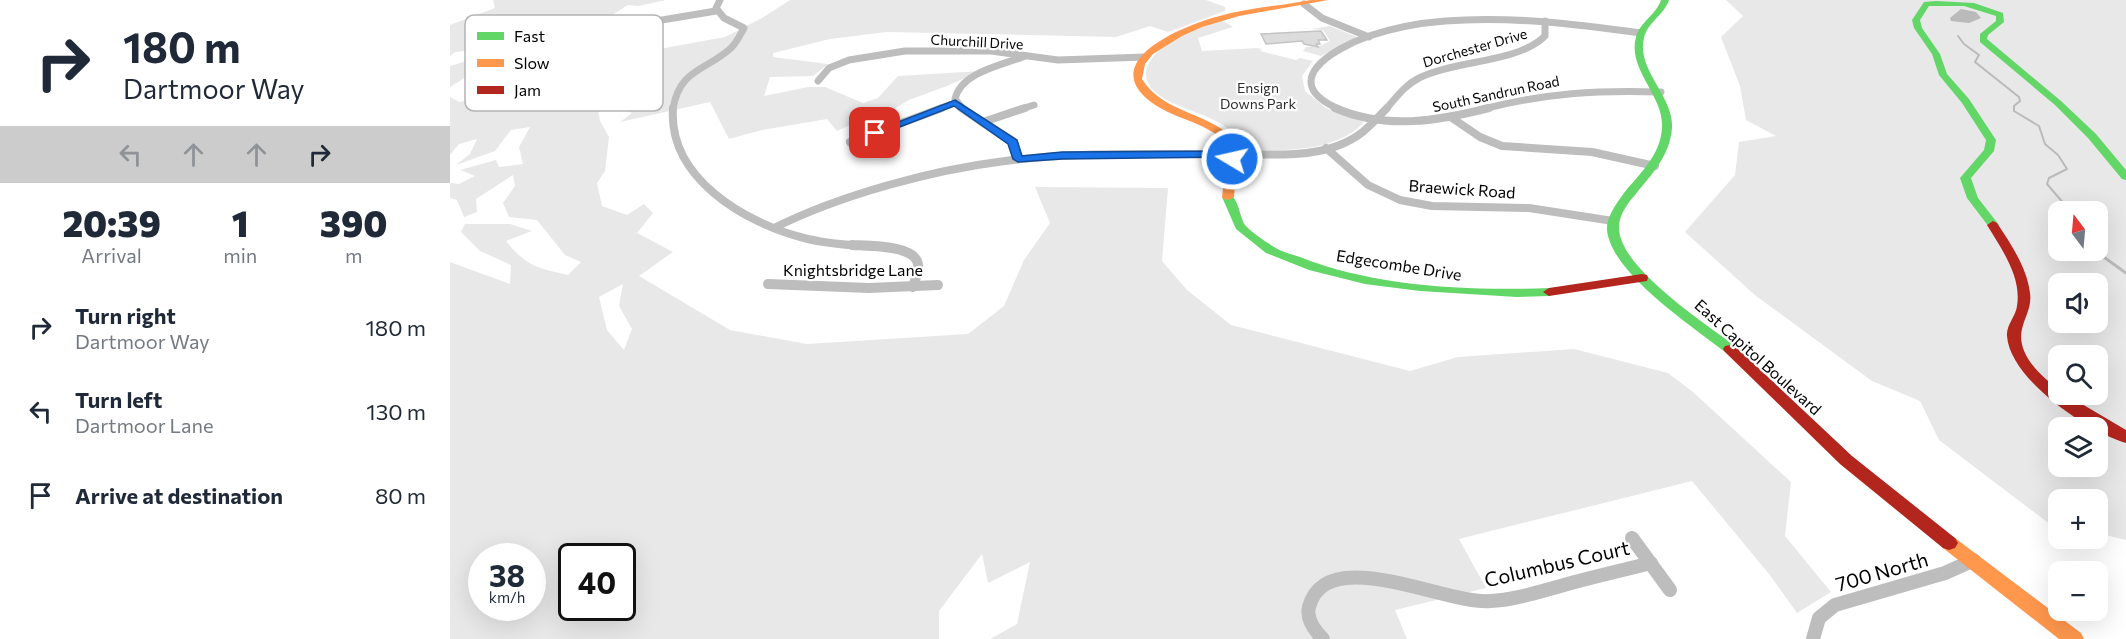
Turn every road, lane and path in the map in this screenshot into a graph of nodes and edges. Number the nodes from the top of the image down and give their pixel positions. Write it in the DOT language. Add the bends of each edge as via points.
graph roads {
  1 [pos="720,0"];
  2 [pos="1324,0"];
  3 [pos="1665,0"];
  4 [pos="1946,1"];
  5 [pos="1305,4"];
  6 [pos="716,11"];
  7 [pos="663,20"];
  8 [pos="1545,21"];
  9 [pos="1641,33"];
  10 [pos="1369,37"];
  11 [pos="1025,56"];
  12 [pos="1145,57"];
  13 [pos="818,81"];
  14 [pos="1660,92"];
  15 [pos="955,103"];
  16 [pos="1034,105"];
  17 [pos="1452,118"];
  18 [pos="1377,120"];
  19 [pos="983,122"];
  20 [pos="850,142"];
  21 [pos="1326,148"];
  22 [pos="1232,154"];
  23 [pos="1018,159"];
  24 [pos="1655,166"];
  25 [pos="2126,177"];
  26 [pos="816,210"];
  27 [pos="1613,221"];
  28 [pos="774,228"];
  29 [pos="784,232"];
  30 [pos="1642,278"];
  31 [pos="768,284"];
  32 [pos="938,285"];
  33 [pos="913,287"];
  34 [pos="2126,437"];
  35 [pos="1632,538"];
  36 [pos="1974,560"];
  37 [pos="1651,563"];
  38 [pos="1670,590"];
  39 [pos="1813,636"];
  40 [pos="1323,639"];
  41 [pos="2074,639"];
  1 -- 6 [label="street"];
  2 -- 5 [label="street"];
  3 -- 9 [label="street"];
  4 -- 25 [label="street" via="1978,6 2000,15 2000,22 1983,36 1987,46 2058,103"];
  4 -- 34 [label="street" via="1926,5 1916,24 1936,54 1943,75 1966,101 1990,140 1989,153 1973,165 1965,178 1970,193 2010,256 2024,291 2014,346 2023,363 2044,385"];
  5 -- 10 [label="street" via="1322,18"];
  5 -- 12 [label="street" via="1214,16 1186,28"];
  6 -- 7 [label="street"];
  6 -- 28 [label="street" via="744,28 731,48 678,88 672,121 674,134 682,157 701,181 721,198"];
  8 -- 9 [label="street"];
  8 -- 10 [label="street" via="1450,22"];
  8 -- 18 [label="street, Dorchester Drive" via="1545,36 1534,46 1426,75 1406,87"];
  9 -- 14 [label="street" via="1640,57"];
  10 -- 18 [label="street, South Sandrun Road" via="1336,51 1319,64 1311,74 1311,86 1316,94 1339,109"];
  11 -- 12 [label="street, Churchill Drive" via="1070,60"];
  11 -- 13 [label="street, Churchill Drive" via="965,51 872,53 835,63 823,71"];
  11 -- 15 [label="street" via="965,81 954,93"];
  12 -- 22 [label="street" via="1136,75 1143,90 1168,107 1224,133 1232,141"];
  14 -- 17 [label="street, South Sandrun Road" via="1557,94"];
  14 -- 24 [label="street" via="1668,126"];
  15 -- 19 [label="street"];
  15 -- 20 [label="street"];
  16 -- 19 [label="street"];
  17 -- 18 [label="street, South Sandrun Road" via="1414,123"];
  17 -- 24 [label="street" via="1502,146 1592,152"];
  18 -- 21 [label="street, Dorchester Drive" via="1355,139"];
  19 -- 23 [label="street" via="1013,143"];
  21 -- 22 [label="street, Dorchester Drive" via="1300,153"];
  21 -- 27 [label="street, Braewick Road" via="1371,187 1400,200 1533,209"];
  22 -- 23 [label="street, Dorchester Drive"];
  22 -- 30 [label="street, Edgecombe Drive" via="1228,206 1232,219 1256,244 1297,262 1375,281 1470,293 1567,291"];
  23 -- 26 [label="street, Dorchester Drive" via="905,180"];
  24 -- 27 [label="street" via="1620,206"];
  26 -- 28 [label="street, Dorchester Drive"];
  26 -- 29 [label="street, Dorchester Drive"];
  27 -- 30 [label="street, East Capitol Boulevard" via="1618,248"];
  28 -- 29 [label="street"];
  29 -- 33 [label="street" via="815,241 910,253 919,265"];
  30 -- 36 [label="street, East Capitol Boulevard" via="1731,349 1865,476"];
  31 -- 33 [label="street, Knightsbridge Lane"];
  32 -- 33 [label="street, Knightsbridge Lane"];
  35 -- 37 [label="street, Columbus Court"];
  36 -- 39 [label="street, 700 North" via="1945,573 1836,605 1822,614"];
  36 -- 41 [label="street, East Capitol Boulevard"];
  37 -- 38 [label="street, Columbus Court"];
  37 -- 40 [label="street, Columbus Court" via="1518,597 1483,602 1448,597 1394,581 1335,579 1320,587 1309,608 1312,624"];
}
